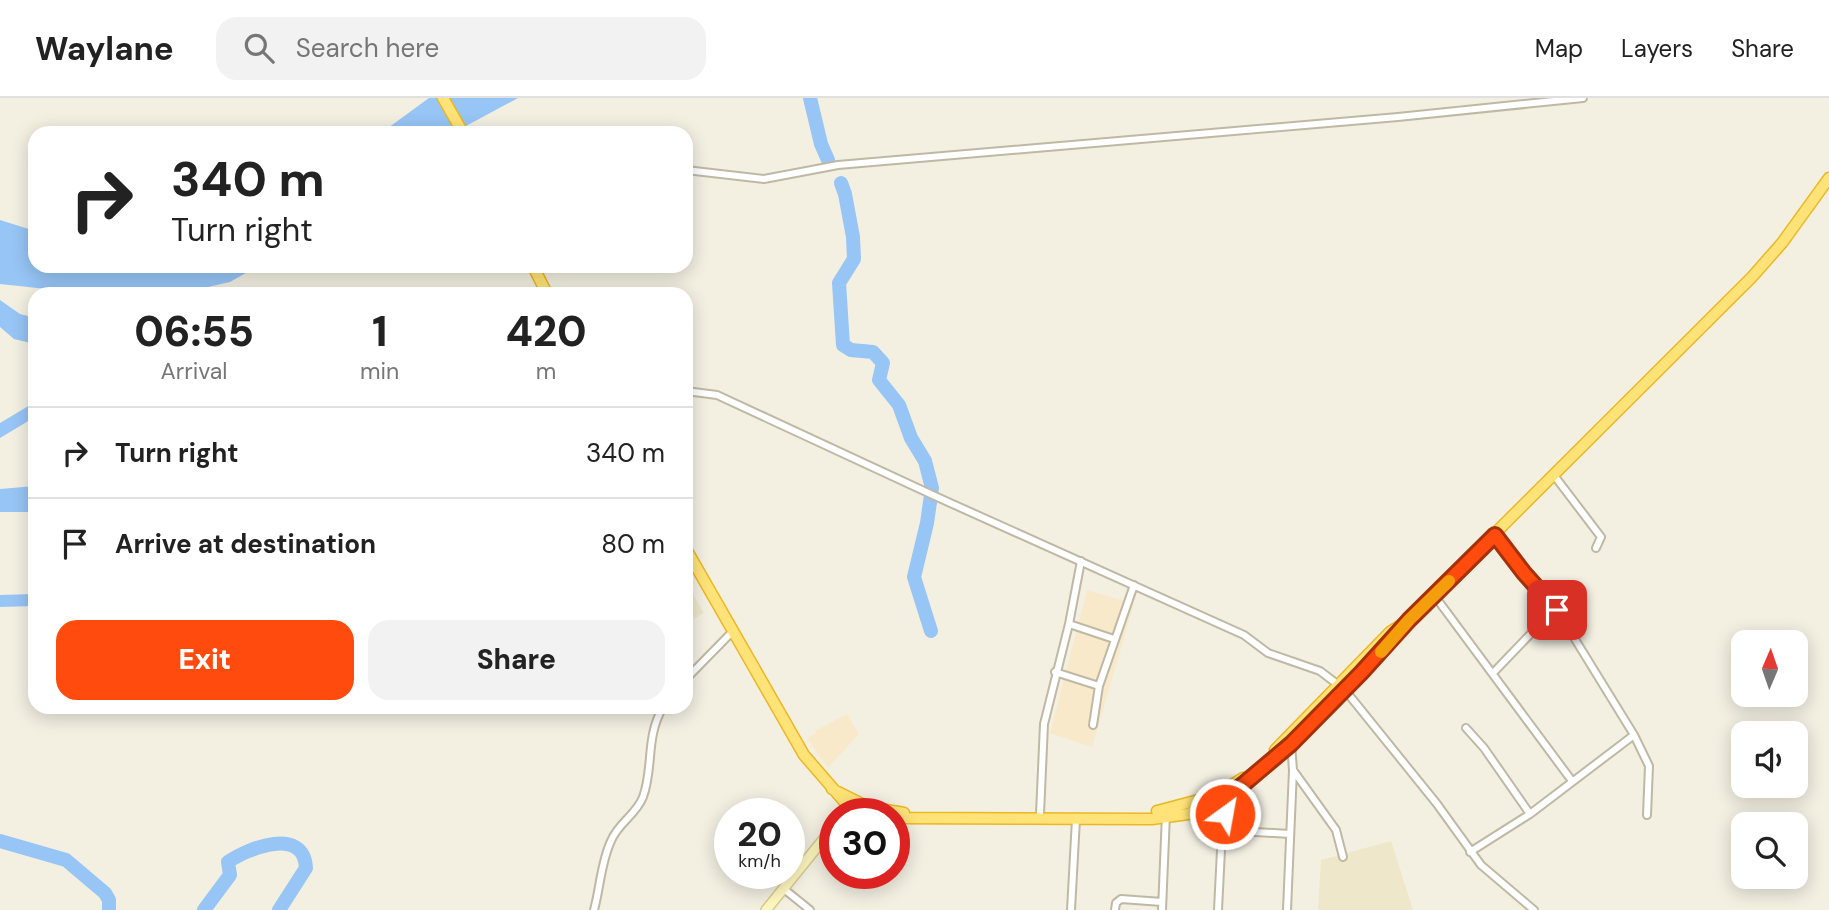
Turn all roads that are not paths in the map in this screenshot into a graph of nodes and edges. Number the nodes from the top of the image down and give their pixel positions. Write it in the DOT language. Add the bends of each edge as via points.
graph roads {
  1 [pos="443,98"];
  2 [pos="1583,98"];
  3 [pos="459,126"];
  4 [pos="693,171"];
  5 [pos="1829,178"];
  6 [pos="693,392"];
  7 [pos="1553,474"];
  8 [pos="1495,535"];
  9 [pos="1596,548"];
  10 [pos="1081,561"];
  11 [pos="693,562"];
  12 [pos="1134,584"];
  13 [pos="1434,595"];
  14 [pos="1557,610"];
  15 [pos="1069,624"];
  16 [pos="733,631"];
  17 [pos="1114,639"];
  18 [pos="693,672"];
  19 [pos="1055,673"];
  20 [pos="1493,673"];
  21 [pos="1099,686"];
  22 [pos="1342,688"];
  23 [pos="659,714"];
  24 [pos="1093,725"];
  25 [pos="1466,729"];
  26 [pos="1634,735"];
  27 [pos="1289,741"];
  28 [pos="1293,771"];
  29 [pos="1572,782"];
  30 [pos="840,798"];
  31 [pos="1227,798"];
  32 [pos="910,812"];
  33 [pos="1040,814"];
  34 [pos="1166,814"];
  35 [pos="1530,814"];
  36 [pos="1647,815"];
  37 [pos="910,818"];
  38 [pos="1076,819"];
  39 [pos="1222,830"];
  40 [pos="1290,834"];
  41 [pos="819,845"];
  42 [pos="1470,852"];
  43 [pos="1343,857"];
  44 [pos="805,863"];
  45 [pos="784,889"];
  46 [pos="1162,902"];
  47 [pos="594,910"];
  48 [pos="766,910"];
  49 [pos="810,910"];
  50 [pos="1071,910"];
  51 [pos="1115,910"];
  52 [pos="1162,910"];
  53 [pos="1218,910"];
  54 [pos="1287,910"];
  55 [pos="1534,910"];
  1 -- 3 [label="highway"];
  2 -- 4 [label="street" via="838,165 764,179"];
  5 -- 7 [label="highway" via="1752,277"];
  6 -- 10 [label="street" via="717,395"];
  7 -- 8 [label="highway"];
  7 -- 9 [label="street" via="1601,537"];
  8 -- 13 [label="highway"];
  8 -- 14 [label="street"];
  10 -- 12 [label="street"];
  10 -- 15 [label="street"];
  11 -- 16 [label="highway"];
  12 -- 17 [label="street"];
  12 -- 22 [label="street" via="1244,635 1268,653 1320,671"];
  13 -- 20 [label="street"];
  13 -- 22 [label="highway"];
  14 -- 20 [label="street"];
  14 -- 26 [label="street"];
  15 -- 17 [label="street"];
  15 -- 19 [label="street"];
  16 -- 18 [label="street"];
  16 -- 30 [label="highway" via="804,755"];
  17 -- 21 [label="street"];
  19 -- 21 [label="street"];
  19 -- 33 [label="street" via="1042,734"];
  20 -- 29 [label="street"];
  21 -- 24 [label="street"];
  22 -- 27 [label="highway"];
  22 -- 42 [label="street" via="1437,804"];
  23 -- 47 [label="street" via="643,796 611,840"];
  25 -- 35 [label="street"];
  26 -- 29 [label="street"];
  26 -- 36 [label="street" via="1649,766"];
  27 -- 28 [label="street"];
  27 -- 31 [label="highway"];
  27 -- 34 [label="highway" via="1214,796"];
  28 -- 40 [label="street"];
  28 -- 43 [label="street" via="1336,830"];
  29 -- 35 [label="street"];
  31 -- 34 [label="highway" via="1188,814"];
  31 -- 39 [label="street"];
  32 -- 33 [label="highway"];
  33 -- 34 [label="highway"];
  34 -- 38 [label="highway"];
  34 -- 46 [label="street"];
  35 -- 42 [label="street"];
  37 -- 38 [label="highway"];
  38 -- 50 [label="street"];
  39 -- 40 [label="street"];
  39 -- 53 [label="street"];
  40 -- 54 [label="street"];
  41 -- 44 [label="main road"];
  42 -- 55 [label="street"];
  45 -- 48 [label="main road"];
  45 -- 49 [label="street"];
  46 -- 51 [label="street" via="1121,899"];
  46 -- 52 [label="street"];
}
